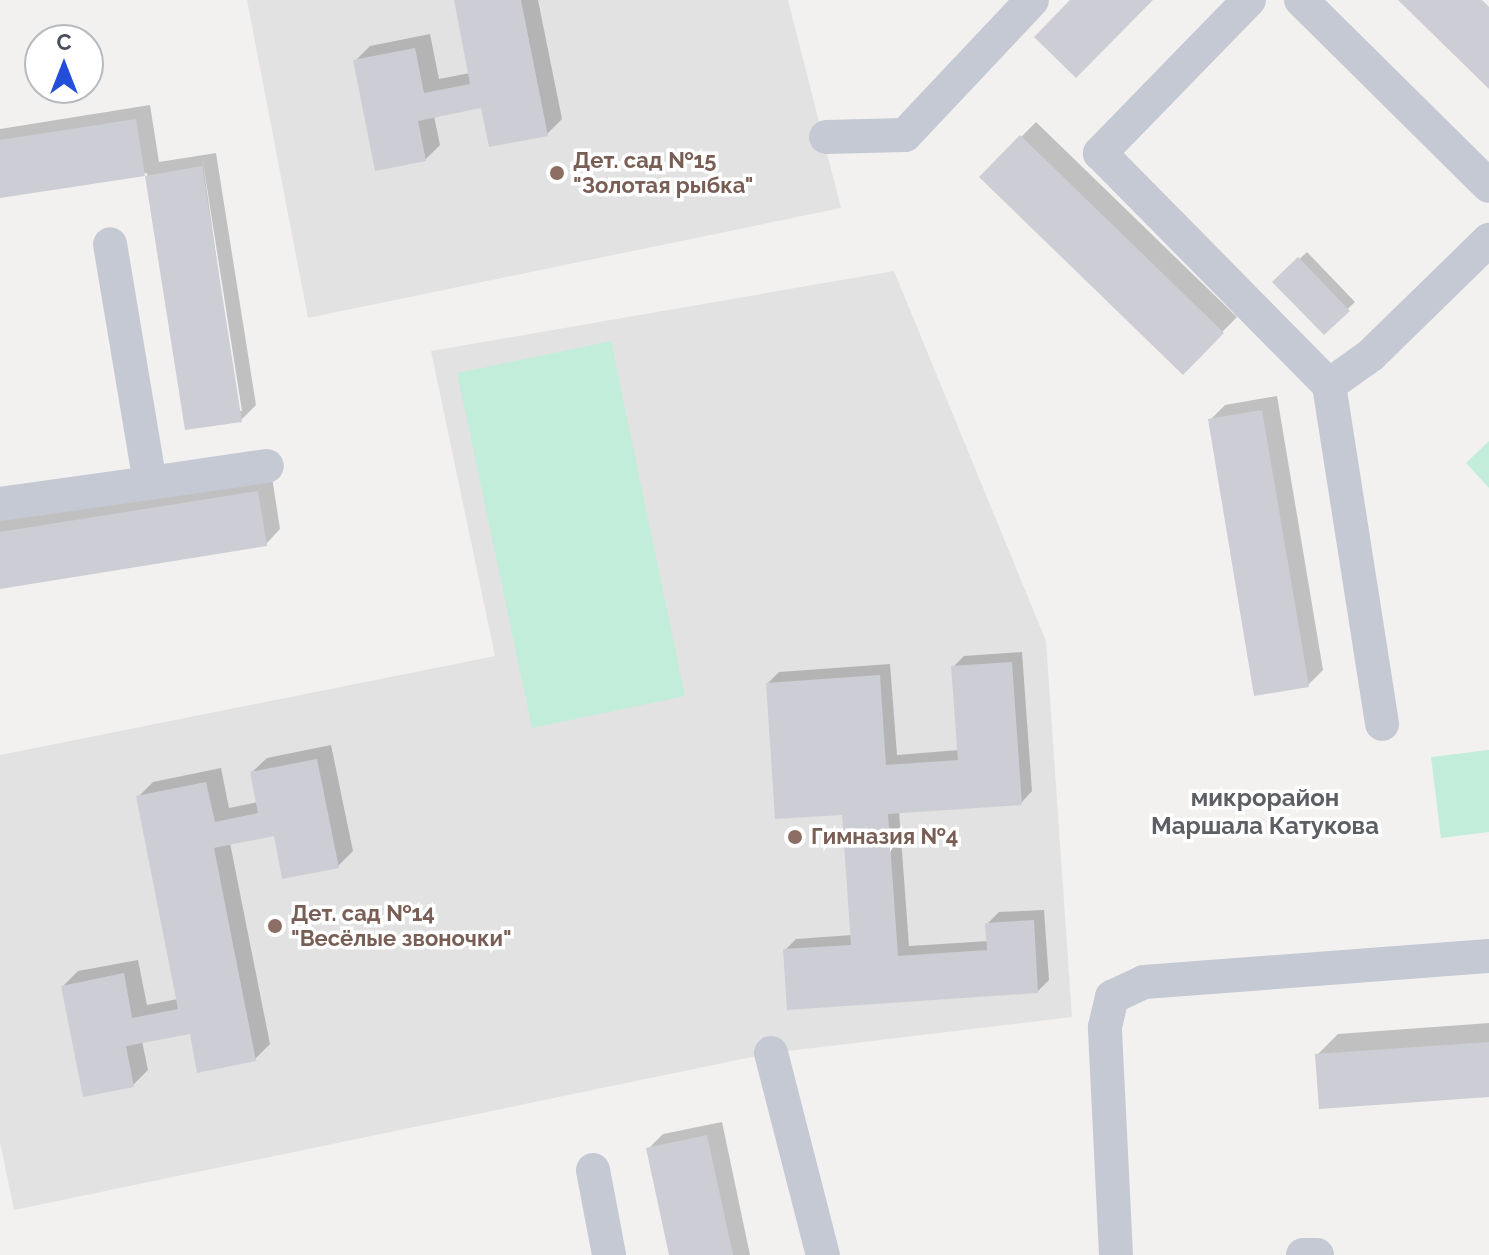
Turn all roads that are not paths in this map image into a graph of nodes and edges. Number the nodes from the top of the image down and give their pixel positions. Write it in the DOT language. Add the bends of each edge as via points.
graph roads {
  1 [pos="1032,0"];
  2 [pos="1249,0"];
  3 [pos="1301,0"];
  4 [pos="826,137"];
  5 [pos="1489,186"];
  6 [pos="1489,240"];
  7 [pos="110,244"];
  8 [pos="1329,385"];
  9 [pos="267,466"];
  10 [pos="150,483"];
  11 [pos="0,504"];
  12 [pos="1382,724"];
  13 [pos="1489,956"];
  14 [pos="771,1053"];
  15 [pos="593,1170"];
  16 [pos="609,1255"];
  17 [pos="823,1255"];
  18 [pos="1116,1255"];
  19 [pos="1303,1255"];
  20 [pos="1317,1255"];
  1 -- 4 [label="lane" via="905,135"];
  2 -- 8 [label="lane" via="1100,153"];
  3 -- 5 [label="lane"];
  6 -- 8 [label="lane" via="1371,355"];
  7 -- 10 [label="lane"];
  8 -- 12 [label="lane"];
  9 -- 10 [label="lane"];
  10 -- 11 [label="lane"];
  13 -- 18 [label="lane" via="1144,982 1112,997 1105,1027"];
  14 -- 17 [label="lane"];
  15 -- 16 [label="lane"];
  19 -- 20 [label="lane"];
}
